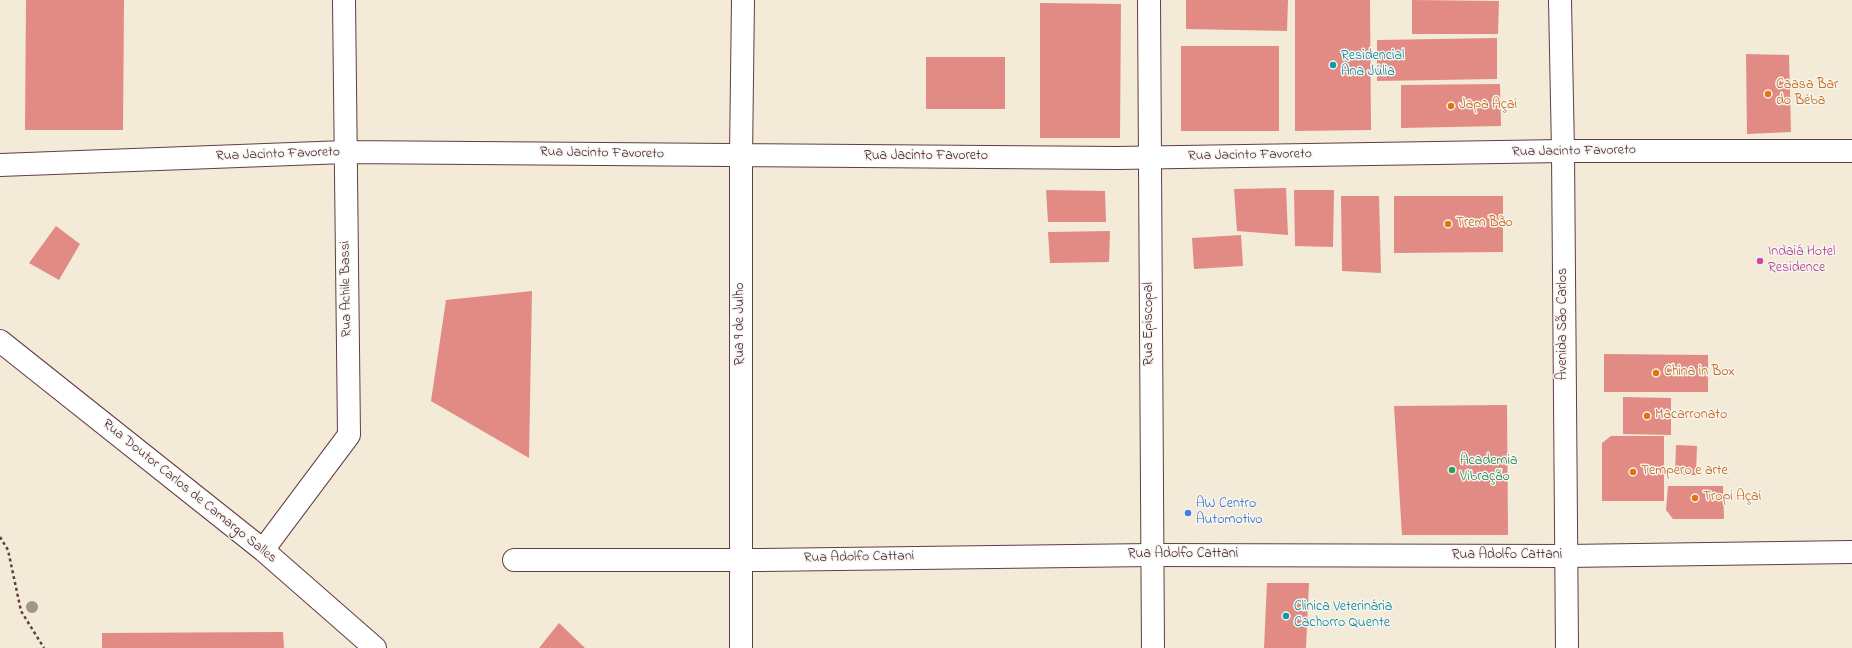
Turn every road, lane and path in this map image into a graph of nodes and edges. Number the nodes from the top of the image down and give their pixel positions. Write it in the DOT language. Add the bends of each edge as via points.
graph roads {
  1 [pos="344,0"];
  2 [pos="743,0"];
  3 [pos="1149,0"];
  4 [pos="1560,0"];
  5 [pos="1563,151"];
  6 [pos="1852,151"];
  7 [pos="345,152"];
  8 [pos="741,156"];
  9 [pos="1149,157"];
  10 [pos="0,165"];
  11 [pos="0,341"];
  12 [pos="0,537"];
  13 [pos="263,550"];
  14 [pos="1852,552"];
  15 [pos="1151,554"];
  16 [pos="1566,556"];
  17 [pos="514,560"];
  18 [pos="740,560"];
  19 [pos="44,648"];
  20 [pos="375,648"];
  21 [pos="741,648"];
  22 [pos="1152,648"];
  23 [pos="1567,648"];
  1 -- 7 [label="street, Rua Achile Bassi"];
  2 -- 8 [label="street, Rua 9 de Julho"];
  3 -- 9 [label="street, Rua Episcopal"];
  4 -- 5 [label="street, Avenida São Carlos"];
  5 -- 6 [label="street, Rua Jacinto Favoreto"];
  5 -- 9 [label="street, Rua Jacinto Favoreto"];
  5 -- 16 [label="street, Avenida São Carlos"];
  7 -- 8 [label="street, Rua Jacinto Favoreto"];
  7 -- 10 [label="street, Rua Jacinto Favoreto"];
  7 -- 13 [label="street, Rua Achile Bassi" via="349,434"];
  8 -- 9 [label="street, Rua Jacinto Favoreto"];
  8 -- 18 [label="street, Rua 9 de Julho"];
  9 -- 15 [label="street, Rua Episcopal"];
  11 -- 13 [label="street, Rua Doutor Carlos de Camargo Salles"];
  12 -- 19 [label="path" via="8,550 21,611"];
  13 -- 20 [label="street, Rua Doutor Carlos de Camargo Salles"];
  14 -- 16 [label="street, Rua Adolfo Cattani"];
  15 -- 16 [label="street, Rua Adolfo Cattani"];
  15 -- 18 [label="street, Rua Adolfo Cattani"];
  15 -- 22 [label="street, Rua Episcopal"];
  16 -- 23 [label="street, Avenida São Carlos"];
  17 -- 18 [label="street, Rua Adolfo Cattani"];
  18 -- 21 [label="street, Rua 9 de Julho"];
}
